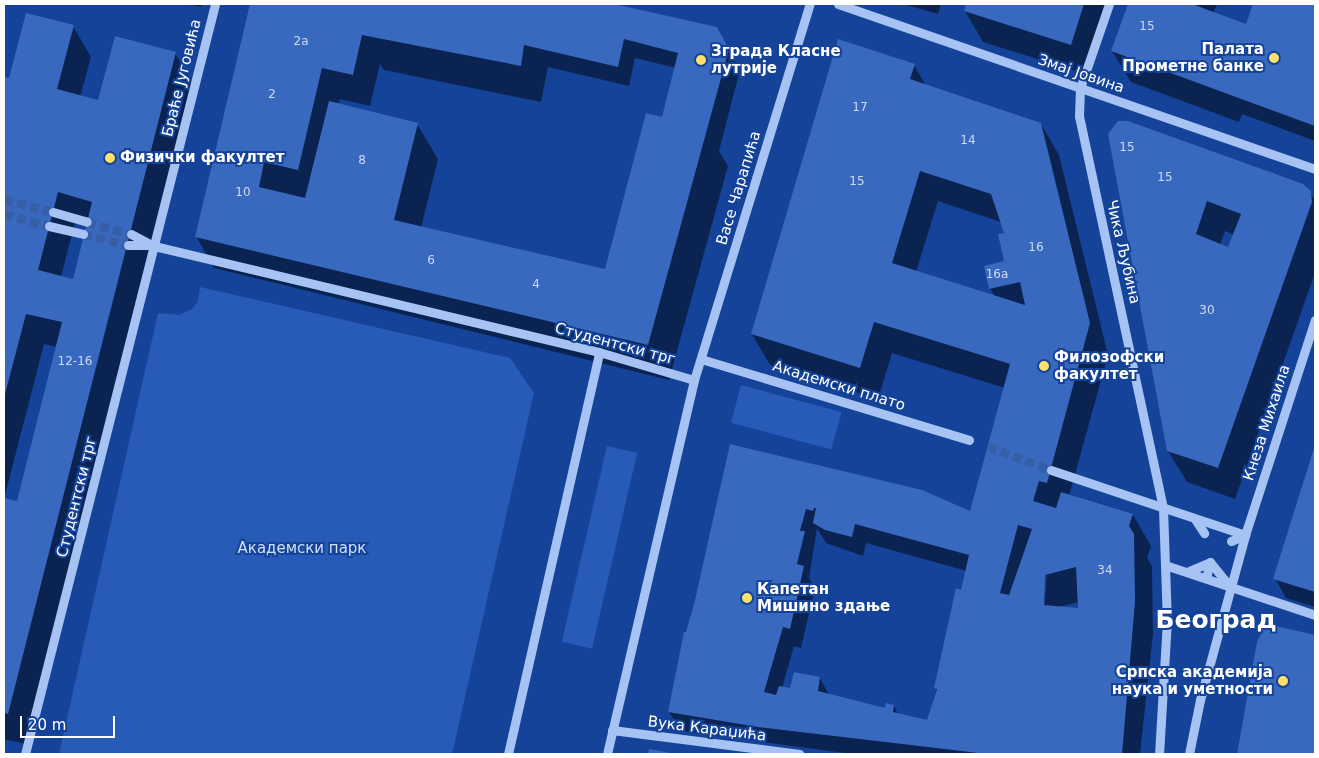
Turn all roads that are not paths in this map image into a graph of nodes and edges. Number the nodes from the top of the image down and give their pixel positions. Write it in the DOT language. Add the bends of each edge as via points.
graph roads {
  1 [pos="215,4"];
  2 [pos="810,4"];
  3 [pos="838,4"];
  4 [pos="1109,4"];
  5 [pos="1080,88"];
  6 [pos="1315,170"];
  7 [pos="53,212"];
  8 [pos="87,222"];
  9 [pos="49,226"];
  10 [pos="84,234"];
  11 [pos="131,234"];
  12 [pos="128,245"];
  13 [pos="153,245"];
  14 [pos="1315,320"];
  15 [pos="599,352"];
  16 [pos="700,358"];
  17 [pos="694,380"];
  18 [pos="969,440"];
  19 [pos="1051,470"];
  20 [pos="1163,508"];
  21 [pos="1195,519"];
  22 [pos="1204,532"];
  23 [pos="1245,535"];
  24 [pos="1231,541"];
  25 [pos="1210,562"];
  26 [pos="1165,565"];
  27 [pos="1187,572"];
  28 [pos="1206,578"];
  29 [pos="1230,587"];
  30 [pos="1315,615"];
  31 [pos="612,730"];
  32 [pos="26,754"];
  33 [pos="509,754"];
  34 [pos="607,754"];
  35 [pos="799,754"];
  36 [pos="1158,754"];
  37 [pos="1189,754"];
  1 -- 13 [label="street, Браће Југовића"];
  2 -- 16 [label="street, Васе Чарапића"];
  3 -- 5 [label="street, Змај Јовина"];
  4 -- 5 [label="street, Чика Љубина"];
  5 -- 6 [label="street, Змај Јовина"];
  5 -- 20 [label="street, Чика Љубина" via="1079,116 1083,141"];
  7 -- 8 [label="street"];
  9 -- 10 [label="street"];
  11 -- 13 [label="street, Студентски трг"];
  12 -- 13 [label="street, Студентски трг"];
  13 -- 15 [label="street, Студентски трг"];
  13 -- 32 [label="street, Студентски трг"];
  14 -- 23 [label="street, Кнеза Михаила"];
  15 -- 17 [label="street, Студентски трг"];
  15 -- 33 [label="street"];
  16 -- 17 [label="street, Васе Чарапића"];
  16 -- 18 [label="street, Академски плато"];
  17 -- 31 [label="street"];
  19 -- 20 [label="street"];
  20 -- 21 [label="street"];
  20 -- 26 [label="street"];
  21 -- 22 [label="street"];
  21 -- 23 [label="street"];
  23 -- 24 [label="street"];
  23 -- 29 [label="street, Кнеза Михаила"];
  25 -- 27 [label="street"];
  25 -- 28 [label="street"];
  25 -- 29 [label="street"];
  26 -- 27 [label="street"];
  26 -- 36 [label="street" via="1167,620"];
  27 -- 28 [label="street"];
  28 -- 29 [label="street"];
  29 -- 30 [label="street"];
  29 -- 37 [label="street, Кнеза Михаила"];
  31 -- 34 [label="street"];
  31 -- 35 [label="street, Вука Караџића"];
}
